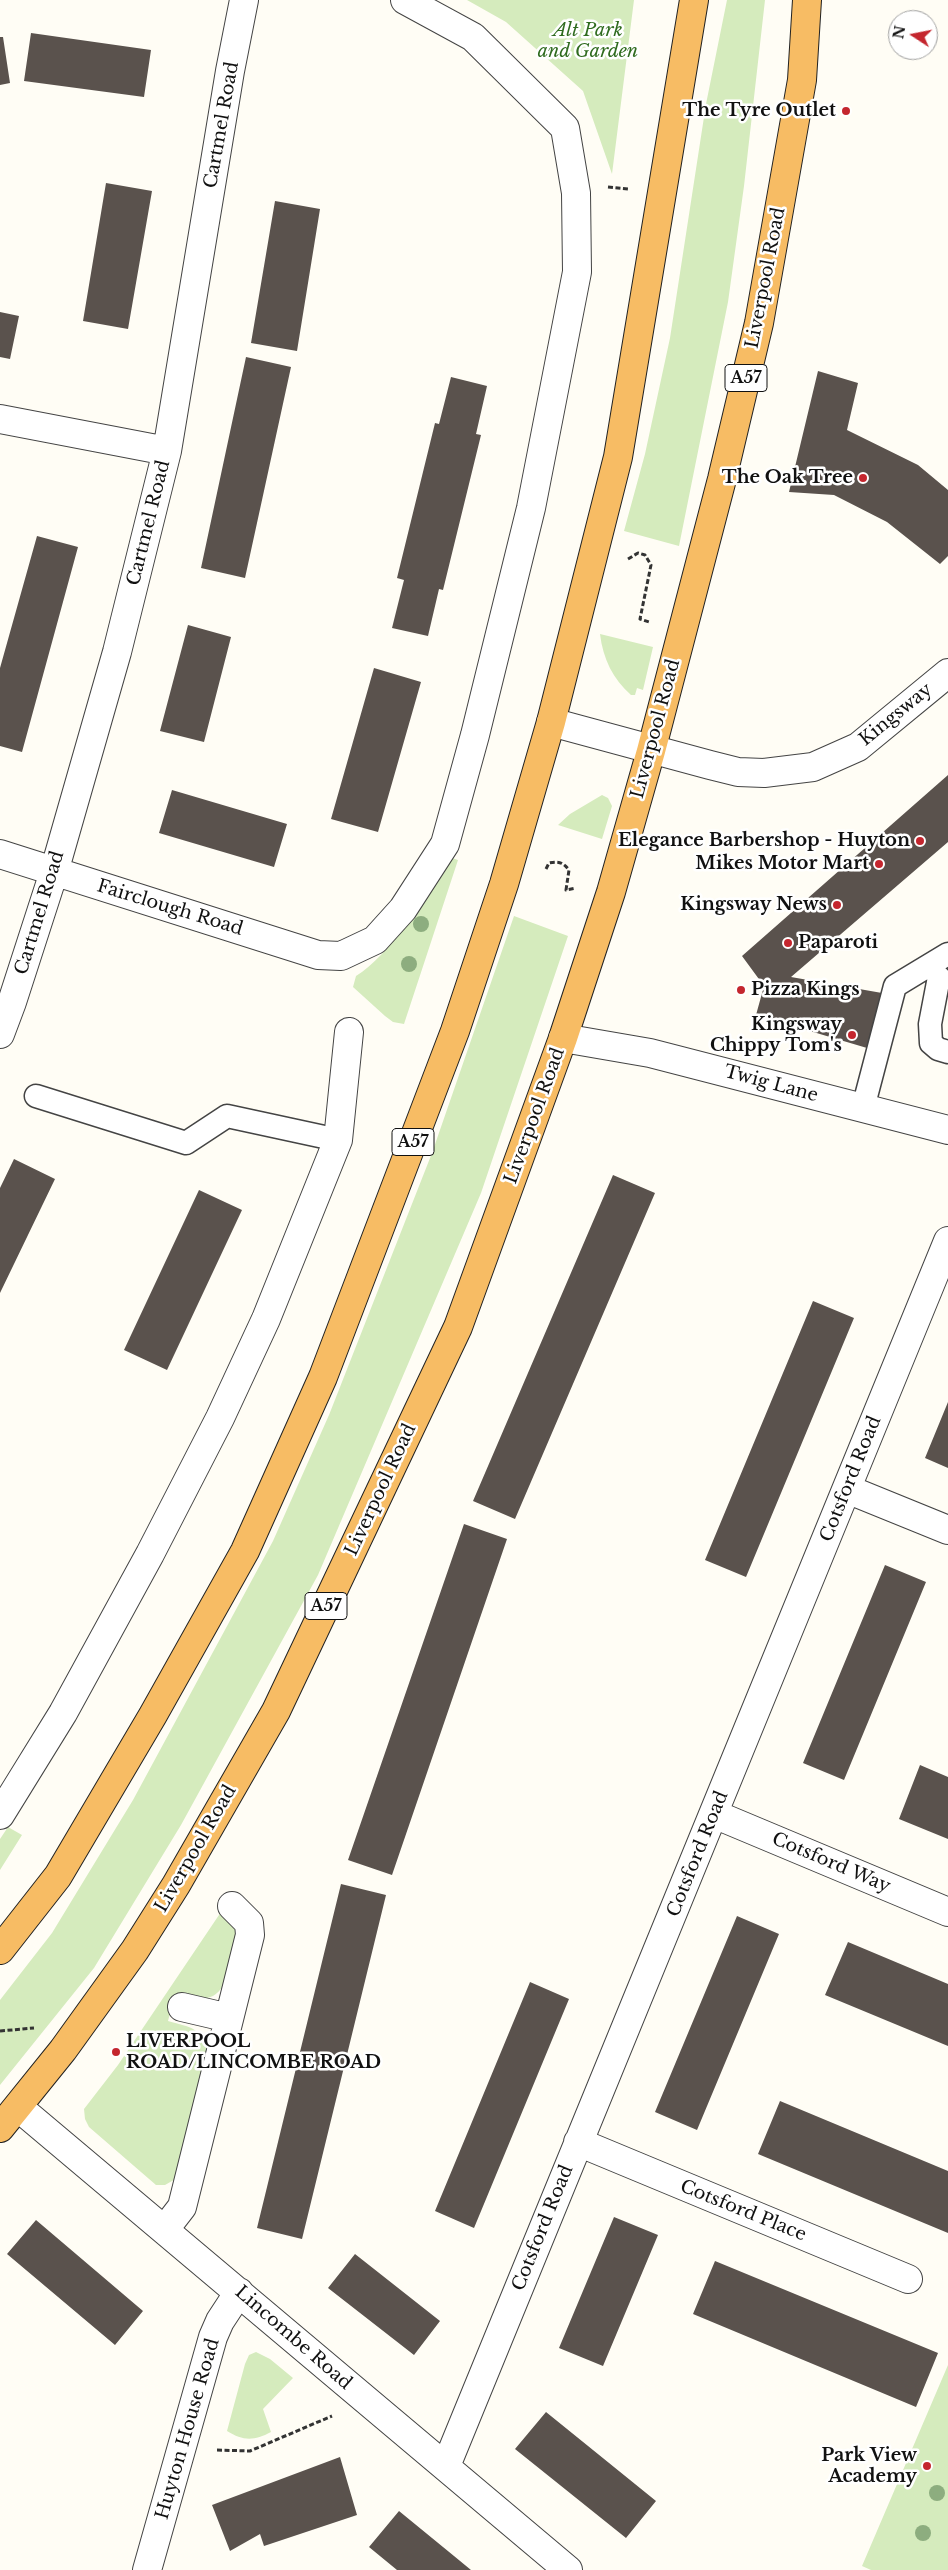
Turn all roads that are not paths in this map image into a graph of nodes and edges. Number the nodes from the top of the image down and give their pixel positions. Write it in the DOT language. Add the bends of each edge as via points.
graph roads {
  1 [pos="244,0"];
  2 [pos="405,0"];
  3 [pos="694,0"];
  4 [pos="807,0"];
  5 [pos="0,419"];
  6 [pos="167,451"];
  7 [pos="948,673"];
  8 [pos="551,722"];
  9 [pos="652,750"];
  10 [pos="0,854"];
  11 [pos="54,872"];
  12 [pos="948,954"];
  13 [pos="939,977"];
  14 [pos="349,1032"];
  15 [pos="0,1034"];
  16 [pos="563,1038"];
  17 [pos="948,1052"];
  18 [pos="36,1096"];
  19 [pos="863,1108"];
  20 [pos="948,1130"];
  21 [pos="338,1140"];
  22 [pos="948,1241"];
  23 [pos="847,1488"];
  24 [pos="948,1530"];
  25 [pos="714,1814"];
  26 [pos="0,1815"];
  27 [pos="232,1906"];
  28 [pos="948,1912"];
  29 [pos="0,1950"];
  30 [pos="182,2008"];
  31 [pos="229,2018"];
  32 [pos="18,2107"];
  33 [pos="0,2128"];
  34 [pos="578,2142"];
  35 [pos="165,2228"];
  36 [pos="908,2279"];
  37 [pos="239,2292"];
  38 [pos="446,2466"];
  39 [pos="147,2570"];
  40 [pos="568,2570"];
  1 -- 6 [label="street, Cartmel Road"];
  2 -- 11 [label="street, Fairclough Road" via="473,37 565,128 576,193 578,272 531,508 476,735 445,844 403,909 380,934 341,956 318,954"];
  3 -- 8 [label="highway, A57" via="618,457"];
  4 -- 9 [label="highway, Liverpool Road / A57" via="802,80 759,323"];
  5 -- 6 [label="street"];
  6 -- 11 [label="street, Cartmel Road" via="116,652"];
  7 -- 9 [label="street, Kingsway" via="858,747 813,767 764,773 738,772"];
  8 -- 9 [label="street, Kingsway"];
  8 -- 29 [label="highway, A57" via="504,884 455,1032 323,1377 245,1551 58,1876"];
  9 -- 16 [label="highway, Liverpool Road / A57" via="611,892"];
  10 -- 11 [label="street, Fairclough Road"];
  11 -- 15 [label="street, Cartmel Road"];
  12 -- 19 [label="lane" via="895,986"];
  13 -- 17 [label="lane" via="930,1024 931,1043"];
  14 -- 21 [label="street"];
  16 -- 19 [label="street, Twig Lane" via="650,1052"];
  16 -- 32 [label="highway, Liverpool Road / A57" via="458,1327 276,1711 135,1950"];
  18 -- 21 [label="lane" via="186,1144 226,1116"];
  19 -- 20 [label="street, Twig Lane"];
  21 -- 26 [label="street" via="266,1319 220,1418 63,1714"];
  22 -- 23 [label="street, Cotsford Road"];
  23 -- 24 [label="street"];
  23 -- 25 [label="street, Cotsford Road"];
  25 -- 28 [label="street, Cotsford Way"];
  25 -- 34 [label="street, Cotsford Road"];
  27 -- 31 [label="street" via="249,1923 250,1935"];
  30 -- 31 [label="street"];
  31 -- 35 [label="street" via="182,2207"];
  32 -- 33 [label="highway, Liverpool Road / A57"];
  32 -- 35 [label="street, Lincombe Road"];
  34 -- 36 [label="street, Cotsford Place"];
  34 -- 38 [label="street, Cotsford Road"];
  35 -- 37 [label="street, Lincombe Road"];
  37 -- 38 [label="street, Lincombe Road"];
  37 -- 39 [label="street, Huyton House Road" via="213,2337"];
  38 -- 40 [label="street, Lincombe Road"];
}
